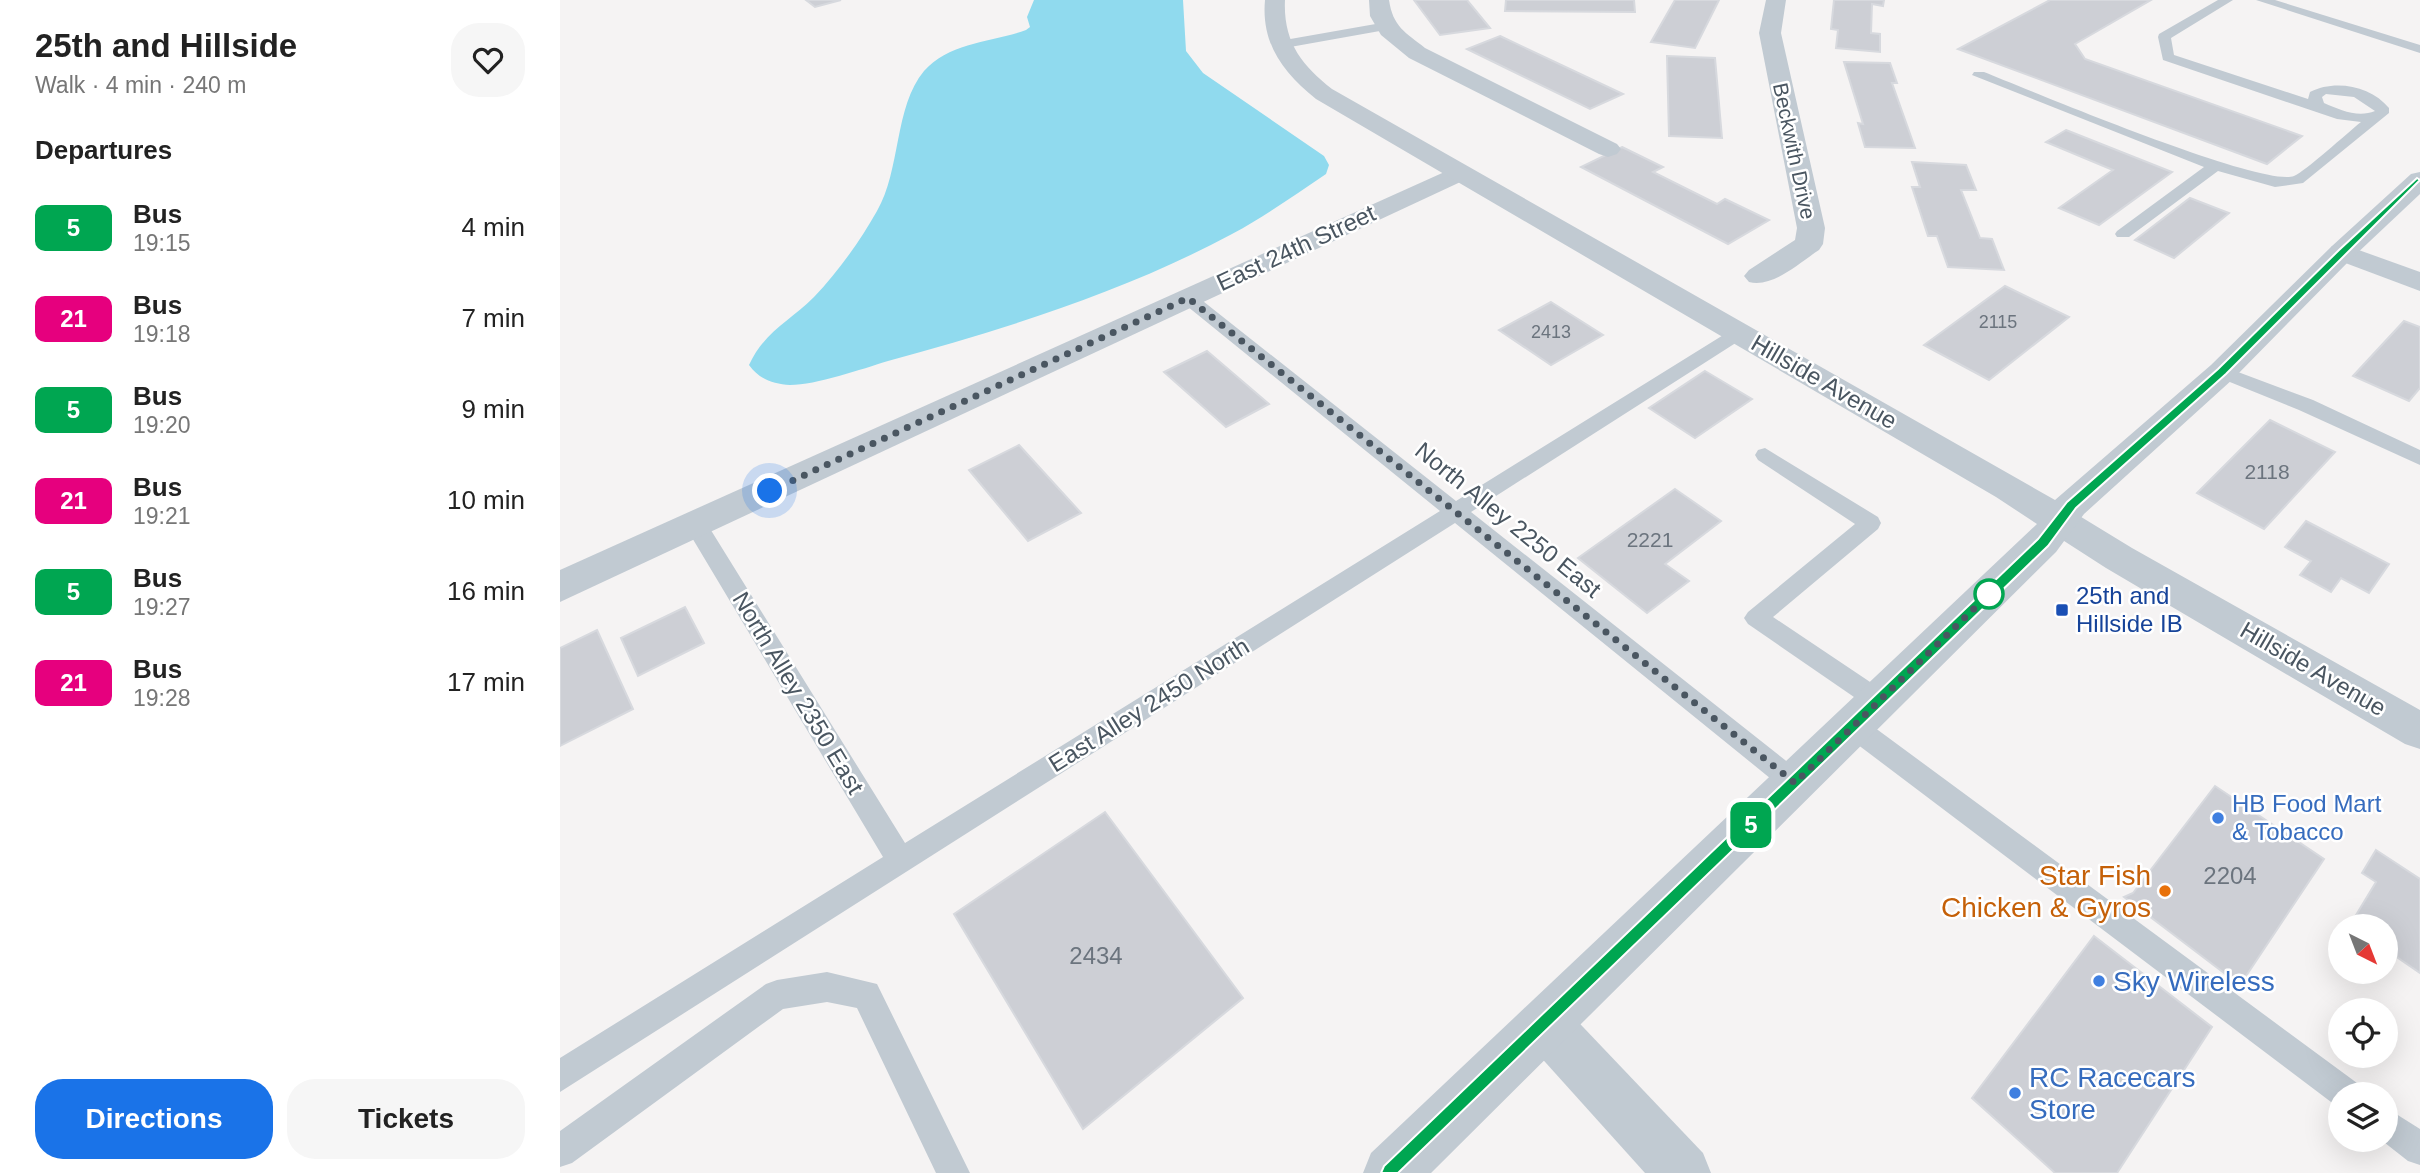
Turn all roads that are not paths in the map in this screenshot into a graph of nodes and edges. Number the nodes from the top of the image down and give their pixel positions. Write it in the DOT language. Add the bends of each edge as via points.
graph roads {
  1 [pos="1275,0"];
  2 [pos="1379,0"];
  3 [pos="1776,0"];
  4 [pos="2227,0"];
  5 [pos="2262,0"];
  6 [pos="1387,26"];
  7 [pos="1279,45"];
  8 [pos="2420,49"];
  9 [pos="1979,75"];
  10 [pos="2319,106"];
  11 [pos="2377,117"];
  12 [pos="1608,149"];
  13 [pos="2215,166"];
  14 [pos="1460,173"];
  15 [pos="2420,180"];
  16 [pos="2123,234"];
  17 [pos="2342,252"];
  18 [pos="1759,276"];
  19 [pos="2420,282"];
  20 [pos="1188,298"];
  21 [pos="1739,333"];
  22 [pos="2222,372"];
  23 [pos="1765,455"];
  24 [pos="2420,458"];
  25 [pos="1455,512"];
  26 [pos="2060,521"];
  27 [pos="696,525"];
  28 [pos="560,587"];
  29 [pos="1866,714"];
  30 [pos="2420,731"];
  31 [pos="1795,783"];
  32 [pos="901,861"];
  33 [pos="1546,1024"];
  34 [pos="560,1076"];
  35 [pos="2331,1082"];
  36 [pos="2398,1133"];
  37 [pos="2420,1149"];
  38 [pos="560,1150"];
  39 [pos="953,1173"];
  40 [pos="1391,1173"];
  41 [pos="1683,1173"];
  1 -- 7 [label="street"];
  2 -- 6 [label="street"];
  3 -- 18 [label="street, Beckwith Drive" via="1770,33 1811,228 1809,244"];
  4 -- 10 [label="lane" via="2164,37 2168,57"];
  5 -- 8 [label="lane"];
  6 -- 7 [label="lane"];
  6 -- 12 [label="street" via="1431,62"];
  7 -- 14 [label="street, Hillside Avenue" via="1293,66 1324,93"];
  9 -- 13 [label="lane"];
  10 -- 11 [label="lane" via="2342,116"];
  10 -- 11 [label="lane" via="2315,95 2320,92 2354,93 2382,108"];
  11 -- 13 [label="lane" via="2298,180 2275,182"];
  13 -- 16 [label="lane"];
  14 -- 20 [label="street, East 24th Street"];
  14 -- 21 [label="street, Hillside Avenue"];
  15 -- 17 [label="street"];
  17 -- 19 [label="street"];
  17 -- 22 [label="street"];
  20 -- 25 [label="lane, North Alley 2250 East"];
  20 -- 27 [label="street, East 24th Street"];
  21 -- 25 [label="lane, East Alley 2450 North"];
  21 -- 26 [label="street, Hillside Avenue"];
  22 -- 24 [label="lane"];
  22 -- 26 [label="street" via="2086,491"];
  23 -- 29 [label="lane" via="1870,523 1756,618"];
  25 -- 31 [label="lane, North Alley 2250 East"];
  25 -- 32 [label="lane, East Alley 2450 North"];
  26 -- 29 [label="street"];
  26 -- 30 [label="street, Hillside Avenue"];
  27 -- 28 [label="street, East 24th Street"];
  27 -- 32 [label="lane, North Alley 2350 East"];
  29 -- 31 [label="street"];
  29 -- 35 [label="lane"];
  31 -- 33 [label="street"];
  32 -- 34 [label="lane, East Alley 2450 North"];
  33 -- 40 [label="street"];
  33 -- 41 [label="street"];
  36 -- 37 [label="lane"];
  38 -- 39 [label="lane" via="777,995 827,988 866,995"];
}
